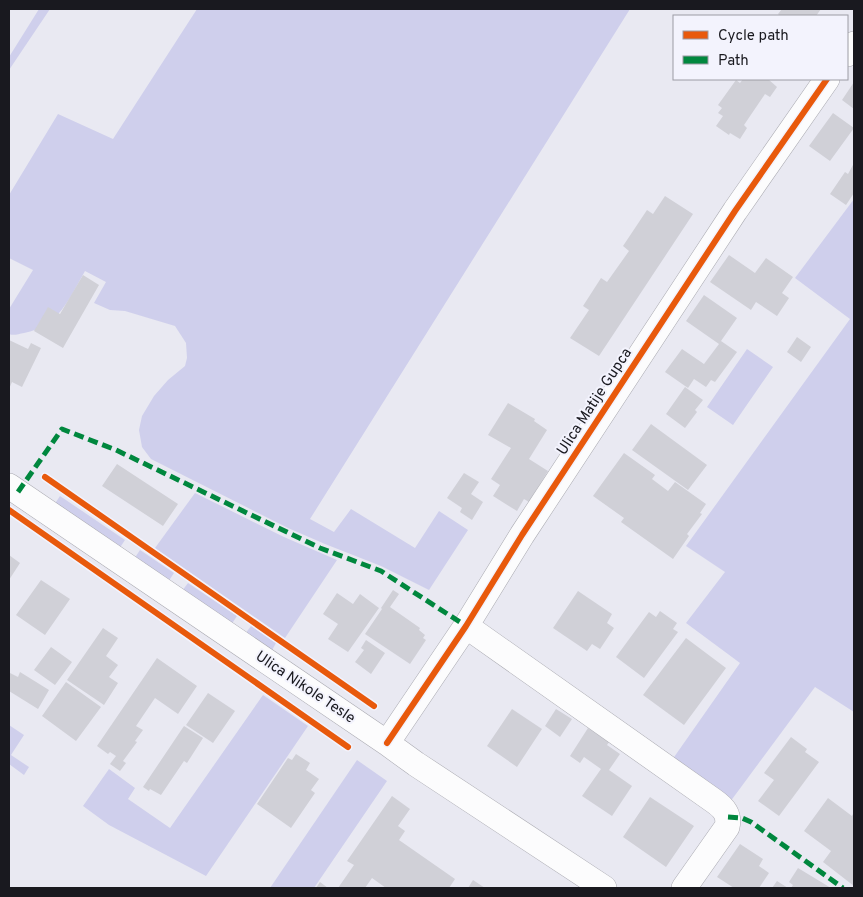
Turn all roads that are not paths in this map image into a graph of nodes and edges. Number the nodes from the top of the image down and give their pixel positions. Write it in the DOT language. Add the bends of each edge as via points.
graph roads {
  1 [pos="826,80"];
  2 [pos="9,486"];
  3 [pos="466,626"];
  4 [pos="387,743"];
  5 [pos="604,888"];
  6 [pos="684,888"];
  1 -- 3 [label="street, Ulica Matije Gupca" via="734,210"];
  2 -- 4 [label="street, Ulica Nikole Tesle"];
  3 -- 4 [label="street, Ulica Matije Gupca"];
  3 -- 6 [label="street" via="725,811 729,821 727,827"];
  4 -- 5 [label="street, Ulica Nikole Tesle"];
}
